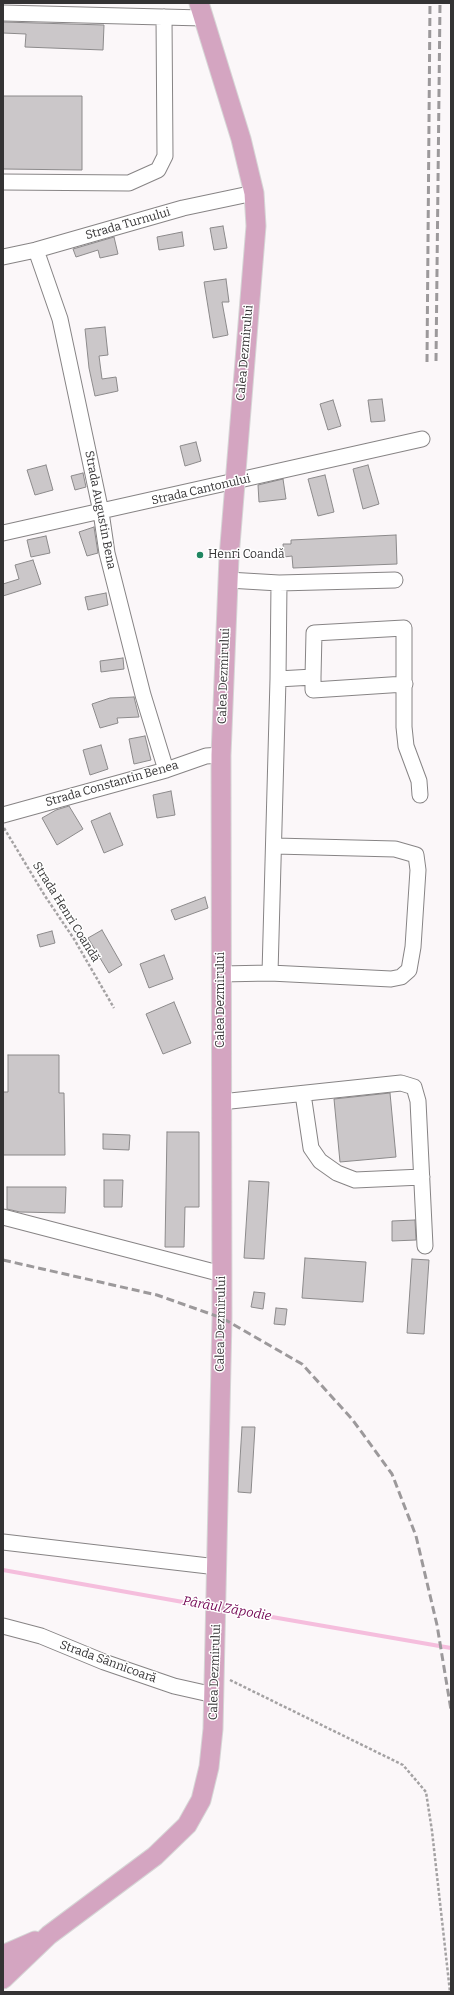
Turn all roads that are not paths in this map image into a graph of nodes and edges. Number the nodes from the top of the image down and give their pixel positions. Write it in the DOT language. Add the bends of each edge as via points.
graph roads {
  1 [pos="201,10"];
  2 [pos="3,13"];
  3 [pos="164,17"];
  4 [pos="3,182"];
  5 [pos="254,193"];
  6 [pos="36,250"];
  7 [pos="3,257"];
  8 [pos="422,439"];
  9 [pos="234,482"];
  10 [pos="102,512"];
  11 [pos="3,534"];
  12 [pos="228,580"];
  13 [pos="395,580"];
  14 [pos="279,583"];
  15 [pos="313,678"];
  16 [pos="278,679"];
  17 [pos="405,684"];
  18 [pos="221,755"];
  19 [pos="166,770"];
  20 [pos="420,794"];
  21 [pos="3,815"];
  22 [pos="275,846"];
  23 [pos="270,973"];
  24 [pos="221,974"];
  25 [pos="303,1094"];
  26 [pos="222,1102"];
  27 [pos="422,1177"];
  28 [pos="3,1217"];
  29 [pos="425,1246"];
  30 [pos="222,1274"];
  31 [pos="3,1542"];
  32 [pos="217,1570"];
  33 [pos="3,1626"];
  34 [pos="214,1695"];
  35 [pos="49,1934"];
  36 [pos="3,1955"];
  37 [pos="3,1979"];
  1 -- 3 [label="street"];
  1 -- 5 [label="main road, Calea Dezmirului" via="241,139"];
  2 -- 3 [label="street"];
  3 -- 4 [label="street" via="165,156 158,170 129,183"];
  5 -- 6 [label="street, Strada Turnului" via="183,208"];
  5 -- 9 [label="main road, Calea Dezmirului" via="256,226"];
  6 -- 7 [label="street, Strada Turnului"];
  6 -- 10 [label="street, Strada Augustin Bena" via="60,319"];
  8 -- 9 [label="street, Strada Cantonului"];
  9 -- 10 [label="street, Strada Cantonului"];
  9 -- 12 [label="main road, Calea Dezmirului"];
  10 -- 11 [label="street, Strada Cantonului"];
  10 -- 19 [label="street, Strada Augustin Bena" via="107,553 143,695"];
  12 -- 14 [label="street"];
  12 -- 18 [label="main road, Calea Dezmirului"];
  13 -- 14 [label="street"];
  14 -- 16 [label="street"];
  15 -- 16 [label="street"];
  15 -- 17 [label="street" via="313,690"];
  15 -- 17 [label="street" via="314,633 404,628"];
  16 -- 22 [label="street"];
  17 -- 20 [label="street" via="406,746 419,781"];
  18 -- 19 [label="street, Strada Constantin Benea" via="206,756"];
  18 -- 24 [label="main road, Calea Dezmirului"];
  19 -- 21 [label="street, Strada Constantin Benea"];
  22 -- 23 [label="street"];
  22 -- 23 [label="street" via="395,849 416,855 418,870 413,947 409,970 401,977 391,979"];
  23 -- 24 [label="street"];
  24 -- 26 [label="main road, Calea Dezmirului"];
  25 -- 26 [label="street"];
  25 -- 27 [label="street" via="311,1148 320,1161 337,1173 355,1180"];
  25 -- 27 [label="street" via="401,1084 414,1087 418,1101"];
  26 -- 30 [label="main road, Calea Dezmirului"];
  27 -- 29 [label="street"];
  28 -- 30 [label="street"];
  30 -- 32 [label="main road, Calea Dezmirului"];
  31 -- 32 [label="street"];
  32 -- 34 [label="main road, Calea Dezmirului"];
  33 -- 34 [label="street, Strada Sânnicoară" via="41,1636 104,1662 174,1686"];
  34 -- 35 [label="main road, Calea Dezmirului" via="209,1767 201,1800 187,1825 155,1856"];
  35 -- 36 [label="main road, Calea Dezmirului"];
  35 -- 37 [label="main road, Calea Dezmirului"];
}
